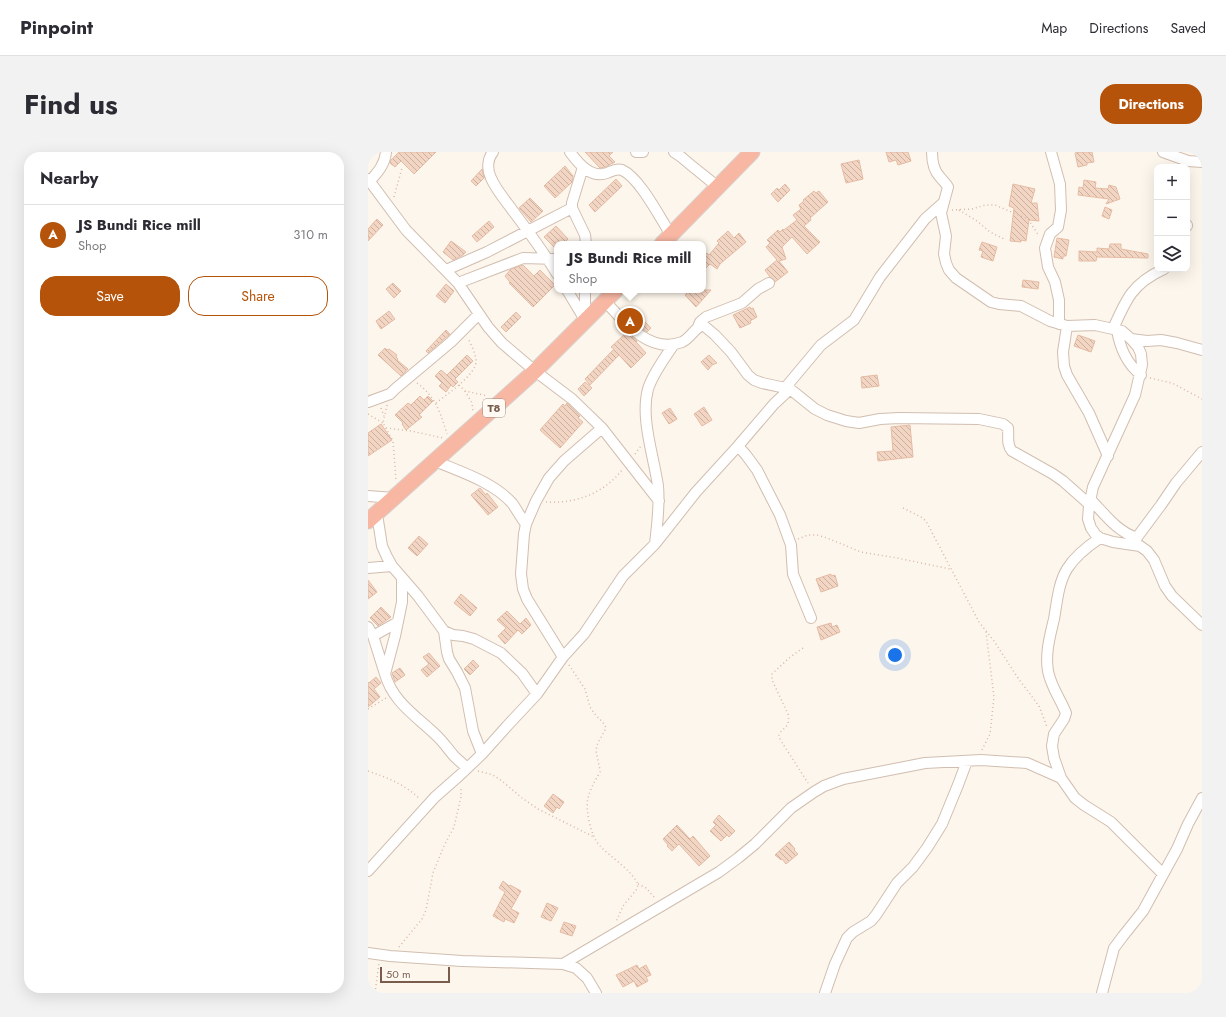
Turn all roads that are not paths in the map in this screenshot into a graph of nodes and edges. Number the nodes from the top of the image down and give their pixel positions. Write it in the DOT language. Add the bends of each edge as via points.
graph roads {
  1 [pos="386,152"];
  2 [pos="493,152"];
  3 [pos="570,152"];
  4 [pos="636,152"];
  5 [pos="643,152"];
  6 [pos="674,152"];
  7 [pos="752,152"];
  8 [pos="932,152"];
  9 [pos="1051,152"];
  10 [pos="1163,152"];
  11 [pos="1202,162"];
  12 [pos="1180,163"];
  13 [pos="583,167"];
  14 [pos="369,180"];
  15 [pos="718,187"];
  16 [pos="942,206"];
  17 [pos="572,208"];
  18 [pos="528,231"];
  19 [pos="667,240"];
  20 [pos="586,241"];
  21 [pos="552,259"];
  22 [pos="446,270"];
  23 [pos="1158,272"];
  24 [pos="458,283"];
  25 [pos="769,283"];
  26 [pos="569,293"];
  27 [pos="585,293"];
  28 [pos="613,293"];
  29 [pos="605,301"];
  30 [pos="480,314"];
  31 [pos="586,320"];
  32 [pos="1063,325"];
  33 [pos="698,327"];
  34 [pos="1115,330"];
  35 [pos="1131,339"];
  36 [pos="674,344"];
  37 [pos="1202,350"];
  38 [pos="535,370"];
  39 [pos="1141,375"];
  40 [pos="788,389"];
  41 [pos="368,402"];
  42 [pos="602,428"];
  43 [pos="738,446"];
  44 [pos="1202,452"];
  45 [pos="1108,456"];
  46 [pos="435,461"];
  47 [pos="396,495"];
  48 [pos="368,496"];
  49 [pos="659,501"];
  50 [pos="1090,502"];
  51 [pos="372,517"];
  52 [pos="526,524"];
  53 [pos="1100,538"];
  54 [pos="1134,541"];
  55 [pos="655,544"];
  56 [pos="392,566"];
  57 [pos="368,568"];
  58 [pos="402,579"];
  59 [pos="811,618"];
  60 [pos="398,622"];
  61 [pos="1202,625"];
  62 [pos="370,632"];
  63 [pos="444,632"];
  64 [pos="563,657"];
  65 [pos="385,674"];
  66 [pos="537,694"];
  67 [pos="482,754"];
  68 [pos="971,760"];
  69 [pos="464,772"];
  70 [pos="1062,778"];
  71 [pos="1202,798"];
  72 [pos="368,871"];
  73 [pos="1163,874"];
  74 [pos="368,953"];
  75 [pos="563,964"];
  76 [pos="596,993"];
  77 [pos="825,993"];
  78 [pos="1102,993"];
  1 -- 14 [label="street" via="382,166"];
  2 -- 18 [label="street" via="488,163 491,178"];
  3 -- 13 [label="street"];
  4 -- 5 [label="street"];
  6 -- 15 [label="street"];
  7 -- 15 [label="highway"];
  8 -- 16 [label="street" via="934,168 948,187"];
  9 -- 32 [label="street" via="1060,184 1061,210 1058,227 1050,234 1045,248 1060,300"];
  10 -- 12 [label="street"];
  11 -- 12 [label="street"];
  13 -- 17 [label="street"];
  13 -- 19 [label="street" via="599,174 619,169 630,175 647,197"];
  14 -- 22 [label="street" via="406,230"];
  15 -- 19 [label="highway"];
  16 -- 32 [label="street" via="946,236 944,254 949,270 956,278 991,302 1021,306"];
  16 -- 40 [label="street" via="925,219 883,273 854,320 821,345"];
  17 -- 18 [label="street"];
  17 -- 20 [label="street"];
  18 -- 21 [label="street"];
  18 -- 22 [label="street"];
  21 -- 24 [label="street" via="523,258"];
  22 -- 24 [label="street"];
  23 -- 34 [label="street" via="1142,282 1125,302"];
  24 -- 30 [label="street"];
  25 -- 33 [label="street" via="742,303 706,317"];
  26 -- 31 [label="street"];
  27 -- 31 [label="street"];
  28 -- 29 [label="highway, T8"];
  29 -- 31 [label="highway, T8"];
  29 -- 36 [label="street" via="624,322 648,341 664,345"];
  30 -- 38 [label="street" via="502,343"];
  30 -- 41 [label="street" via="390,394"];
  31 -- 38 [label="highway, T8"];
  32 -- 34 [label="street" via="1095,325"];
  32 -- 45 [label="street" via="1064,366 1067,375 1089,414"];
  33 -- 36 [label="street" via="684,341"];
  33 -- 40 [label="street" via="703,325 711,331 754,380"];
  34 -- 35 [label="street"];
  34 -- 39 [label="street" via="1125,357"];
  35 -- 37 [label="street" via="1161,340"];
  35 -- 39 [label="street" via="1141,354"];
  36 -- 49 [label="street" via="648,391 646,415"];
  38 -- 42 [label="street" via="572,399"];
  38 -- 46 [label="highway, T8"];
  39 -- 45 [label="street" via="1136,396"];
  40 -- 43 [label="street"];
  40 -- 50 [label="street" via="815,409 846,421 859,423 899,418 979,419 1003,424 1008,428 1009,447 1012,451 1053,474"];
  42 -- 49 [label="street"];
  42 -- 52 [label="street" via="564,461 549,478"];
  43 -- 55 [label="street" via="696,492"];
  43 -- 59 [label="street" via="757,470 780,515 791,545 794,574"];
  44 -- 54 [label="street"];
  45 -- 50 [label="street" via="1093,487"];
  46 -- 47 [label="highway, T8"];
  46 -- 52 [label="street" via="498,491 512,503"];
  47 -- 48 [label="street"];
  47 -- 51 [label="highway, T8"];
  49 -- 55 [label="street"];
  50 -- 53 [label="street" via="1088,519 1091,528"];
  50 -- 54 [label="street"];
  51 -- 56 [label="street"];
  52 -- 64 [label="street" via="521,561 523,588 527,599"];
  53 -- 54 [label="street" via="1113,542"];
  53 -- 70 [label="street" via="1077,556 1067,568 1048,646 1048,670 1053,689 1066,713 1054,734 1052,746"];
  54 -- 61 [label="street" via="1154,560 1172,596"];
  55 -- 64 [label="street" via="623,576 584,634"];
  56 -- 57 [label="street"];
  56 -- 58 [label="street"];
  58 -- 60 [label="street" via="402,602"];
  58 -- 63 [label="street"];
  60 -- 62 [label="street"];
  60 -- 65 [label="street"];
  62 -- 65 [label="street"];
  63 -- 66 [label="street" via="474,639 501,653 522,673"];
  63 -- 67 [label="street" via="447,652 465,688 473,731"];
  64 -- 66 [label="street"];
  65 -- 69 [label="street" via="394,694 410,713 444,742"];
  66 -- 67 [label="street"];
  67 -- 69 [label="street"];
  68 -- 70 [label="street" via="1027,763"];
  68 -- 75 [label="street" via="925,763 834,782 791,808 755,844 719,872"];
  68 -- 77 [label="street" via="942,824 927,848 897,883 868,924 847,938"];
  69 -- 72 [label="street" via="435,796"];
  70 -- 73 [label="street" via="1075,798 1111,822"];
  71 -- 73 [label="street"];
  73 -- 78 [label="street" via="1143,911 1114,948"];
  74 -- 75 [label="street" via="462,961"];
  75 -- 76 [label="street" via="576,968 587,978"];
}
